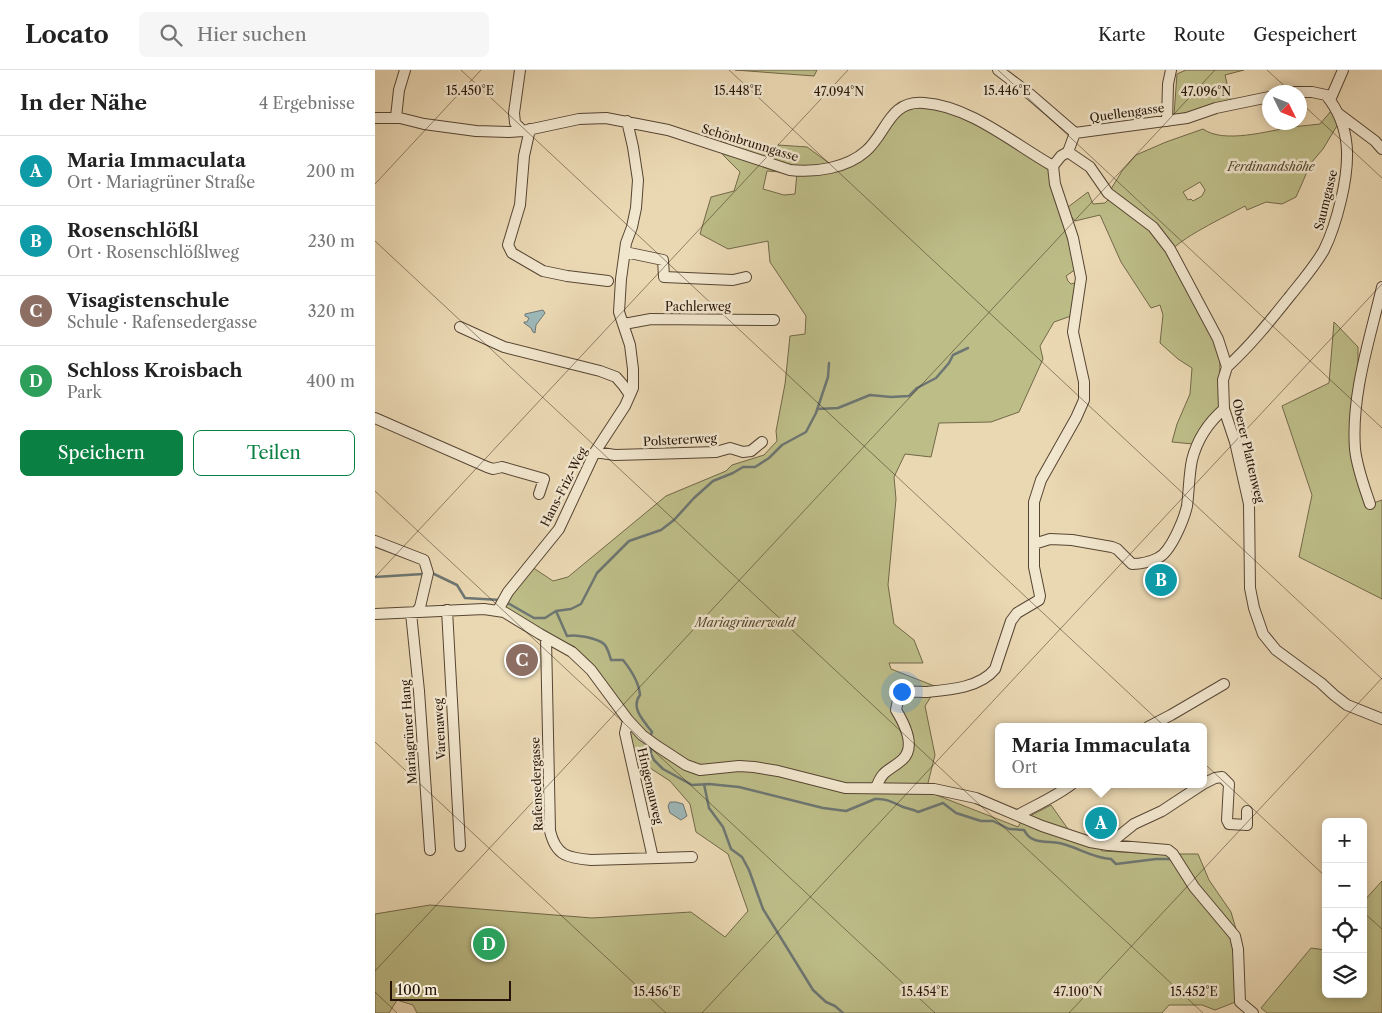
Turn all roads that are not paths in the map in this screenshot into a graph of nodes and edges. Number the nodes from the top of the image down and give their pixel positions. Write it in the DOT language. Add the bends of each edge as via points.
graph roads {
  1 [pos="405,70"];
  2 [pos="520,70"];
  3 [pos="998,70"];
  4 [pos="1172,70"];
  5 [pos="1343,70"];
  6 [pos="1307,92"];
  7 [pos="1262,98"];
  8 [pos="1330,100"];
  9 [pos="1338,114"];
  10 [pos="396,117"];
  11 [pos="375,118"];
  12 [pos="627,121"];
  13 [pos="1167,121"];
  14 [pos="526,130"];
  15 [pos="1075,133"];
  16 [pos="1382,149"];
  17 [pos="1068,152"];
  18 [pos="1053,166"];
  19 [pos="625,252"];
  20 [pos="746,277"];
  21 [pos="608,281"];
  22 [pos="1382,287"];
  23 [pos="774,320"];
  24 [pos="624,324"];
  25 [pos="460,327"];
  26 [pos="1227,367"];
  27 [pos="630,395"];
  28 [pos="1224,409"];
  29 [pos="375,418"];
  30 [pos="762,442"];
  31 [pos="595,452"];
  32 [pos="539,494"];
  33 [pos="1370,504"];
  34 [pos="375,541"];
  35 [pos="1034,544"];
  36 [pos="501,605"];
  37 [pos="447,610"];
  38 [pos="414,612"];
  39 [pos="375,614"];
  40 [pos="546,638"];
  41 [pos="1224,684"];
  42 [pos="1382,719"];
  43 [pos="628,720"];
  44 [pos="1156,723"];
  45 [pos="1207,782"];
  46 [pos="876,788"];
  47 [pos="1067,788"];
  48 [pos="1197,788"];
  49 [pos="1247,811"];
  50 [pos="1018,816"];
  51 [pos="1108,845"];
  52 [pos="460,846"];
  53 [pos="430,850"];
  54 [pos="692,857"];
  55 [pos="653,858"];
  56 [pos="1253,1013"];
  1 -- 10 [label="street"];
  2 -- 14 [label="street" via="515,123"];
  3 -- 15 [label="street, Quellengasse"];
  4 -- 13 [label="street"];
  5 -- 8 [label="street"];
  6 -- 8 [label="street" via="1321,93"];
  7 -- 13 [label="street, Quellengasse"];
  8 -- 9 [label="street, Saumgasse"];
  9 -- 16 [label="street"];
  9 -- 26 [label="street, Saumgasse" via="1347,140 1348,164 1332,233 1319,258 1264,329"];
  10 -- 11 [label="street, Schönbrunngasse"];
  10 -- 14 [label="street, Schönbrunngasse" via="475,131"];
  12 -- 14 [label="street, Schönbrunngasse" via="597,117"];
  12 -- 18 [label="street, Schönbrunngasse" via="668,130 802,172 845,164 872,145 897,110 914,102 925,102 962,113"];
  12 -- 19 [label="street, Hans-Friz-Weg" via="638,180 636,208"];
  13 -- 15 [label="street, Quellengasse"];
  14 -- 21 [label="street" via="520,204 509,250 543,271"];
  15 -- 17 [label="street, Quellengasse"];
  17 -- 18 [label="street"];
  17 -- 26 [label="street, Oberer Plattenweg" via="1090,167 1108,193 1153,227 1170,249 1213,327"];
  18 -- 35 [label="street" via="1081,278 1073,332 1084,382 1084,400 1041,480 1034,502"];
  19 -- 20 [label="street" via="663,260 664,277 733,280"];
  19 -- 24 [label="street, Hans-Friz-Weg" via="619,312"];
  22 -- 33 [label="street" via="1358,392 1355,433 1355,451"];
  23 -- 24 [label="street, Pachlerweg" via="651,319"];
  24 -- 27 [label="street, Hans-Friz-Weg" via="633,369"];
  25 -- 27 [label="street" via="504,347 616,377"];
  26 -- 28 [label="street, Oberer Plattenweg" via="1223,380"];
  27 -- 31 [label="street, Hans-Friz-Weg"];
  28 -- 35 [label="street" via="1200,439 1192,460 1185,514 1177,534 1159,558 1132,564 1117,549 1105,546 1073,540"];
  28 -- 42 [label="street, Oberer Plattenweg" via="1249,504 1250,588 1263,634 1276,650 1347,705"];
  29 -- 32 [label="street" via="487,468 502,467 544,479"];
  30 -- 31 [label="street, Polstererweg" via="751,451 743,452 730,448 716,452 660,454"];
  31 -- 36 [label="street, Hans-Friz-Weg" via="559,529"];
  34 -- 38 [label="street" via="424,560 428,573 420,607"];
  35 -- 46 [label="street" via="1039,600 1017,613 1011,621 995,669 991,675 970,684 923,692 905,691 899,695 896,710 906,726 909,749 903,759 880,776"];
  36 -- 37 [label="street"];
  36 -- 40 [label="street" via="504,612"];
  37 -- 38 [label="street"];
  37 -- 52 [label="street, Varenaweg"];
  38 -- 39 [label="street"];
  38 -- 53 [label="street, Mariagrüner Hang"];
  40 -- 43 [label="street" via="572,652 587,666"];
  40 -- 55 [label="street, Rafensedergasse" via="550,831 556,848 574,858 591,860"];
  41 -- 44 [label="street"];
  43 -- 46 [label="street" via="657,746 700,770 754,767 845,788"];
  43 -- 55 [label="street, Hingenauweg" via="625,734"];
  45 -- 49 [label="street" via="1222,778 1229,784 1229,824 1247,825"];
  46 -- 50 [label="street" via="943,790 976,798"];
  47 -- 50 [label="street"];
  48 -- 51 [label="street" via="1134,824"];
  50 -- 51 [label="street" via="1061,833"];
  51 -- 56 [label="street" via="1167,850 1173,854 1193,887 1235,936 1240,1002"];
  54 -- 55 [label="street, Rafensedergasse"];
}
